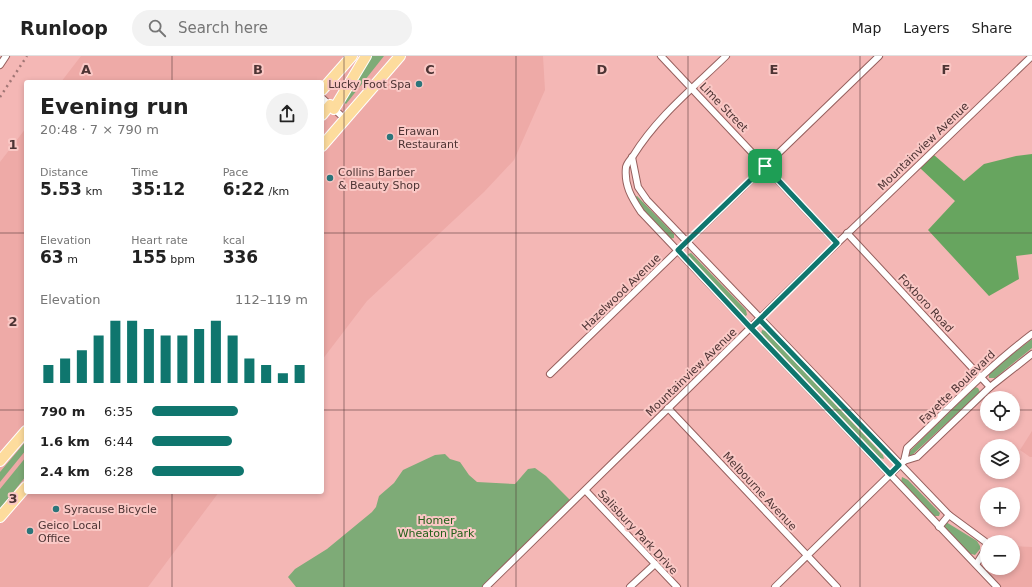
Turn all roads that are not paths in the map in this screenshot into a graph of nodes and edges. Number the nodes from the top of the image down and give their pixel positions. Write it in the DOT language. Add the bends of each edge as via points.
graph roads {
  1 [pos="6,56"];
  2 [pos="352,56"];
  3 [pos="366,56"];
  4 [pos="400,56"];
  5 [pos="660,56"];
  6 [pos="726,56"];
  7 [pos="879,56"];
  8 [pos="1032,56"];
  9 [pos="0,65"];
  10 [pos="324,88"];
  11 [pos="692,89"];
  12 [pos="324,100"];
  13 [pos="332,107"];
  14 [pos="324,113"];
  15 [pos="345,119"];
  16 [pos="324,144"];
  17 [pos="632,157"];
  18 [pos="765,166"];
  19 [pos="638,187"];
  20 [pos="627,188"];
  21 [pos="847,233"];
  22 [pos="686,242"];
  23 [pos="837,243"];
  24 [pos="678,250"];
  25 [pos="760,320"];
  26 [pos="751,328"];
  27 [pos="1032,334"];
  28 [pos="1032,354"];
  29 [pos="550,374"];
  30 [pos="980,377"];
  31 [pos="990,387"];
  32 [pos="668,408"];
  33 [pos="24,433"];
  34 [pos="8,452"];
  35 [pos="0,461"];
  36 [pos="902,463"];
  37 [pos="0,464"];
  38 [pos="890,474"];
  39 [pos="24,489"];
  40 [pos="586,491"];
  41 [pos="948,515"];
  42 [pos="0,517"];
  43 [pos="939,526"];
  44 [pos="980,538"];
  45 [pos="808,556"];
  46 [pos="980,559"];
  47 [pos="655,564"];
  48 [pos="977,564"];
  49 [pos="486,587"];
  50 [pos="630,587"];
  51 [pos="677,587"];
  52 [pos="775,587"];
  53 [pos="837,587"];
  54 [pos="997,587"];
  1 -- 9 [label="street"];
  2 -- 10 [label="main road"];
  3 -- 13 [label="main road"];
  4 -- 15 [label="main road"];
  5 -- 11 [label="street, Lime Street"];
  6 -- 11 [label="street"];
  7 -- 18 [label="street, Hazelwood Avenue"];
  8 -- 21 [label="street, Mountainview Avenue"];
  11 -- 17 [label="street" via="653,126"];
  11 -- 18 [label="street, Lime Street"];
  12 -- 13 [label="street"];
  13 -- 14 [label="main road"];
  13 -- 15 [label="street"];
  15 -- 16 [label="main road"];
  17 -- 19 [label="street"];
  17 -- 20 [label="street" via="626,165"];
  18 -- 22 [label="street, Hazelwood Avenue"];
  18 -- 23 [label="street, Lime Street"];
  19 -- 20 [label="street"];
  19 -- 22 [label="street"];
  20 -- 24 [label="street" via="641,212"];
  21 -- 23 [label="street, Mountainview Avenue"];
  21 -- 30 [label="street, Foxboro Road"];
  22 -- 24 [label="street, Hazelwood Avenue"];
  22 -- 25 [label="street"];
  23 -- 25 [label="street, Mountainview Avenue"];
  24 -- 26 [label="street"];
  24 -- 29 [label="street, Hazelwood Avenue"];
  25 -- 26 [label="street, Mountainview Avenue"];
  25 -- 36 [label="street"];
  26 -- 32 [label="street, Mountainview Avenue"];
  26 -- 38 [label="street"];
  27 -- 30 [label="street, Fayette Boulevard"];
  28 -- 31 [label="street, Fayette Boulevard"];
  30 -- 31 [label="street, Foxboro Road"];
  30 -- 36 [label="street, Fayette Boulevard" via="908,448"];
  31 -- 36 [label="street, Fayette Boulevard" via="916,457"];
  32 -- 40 [label="street, Mountainview Avenue"];
  32 -- 45 [label="street, Melbourne Avenue"];
  33 -- 34 [label="main road"];
  34 -- 35 [label="main road"];
  34 -- 37 [label="main road"];
  36 -- 38 [label="street, Fayette Boulevard"];
  36 -- 41 [label="street"];
  38 -- 43 [label="street"];
  38 -- 45 [label="street, Fayette Boulevard"];
  39 -- 42 [label="main road"];
  40 -- 47 [label="street, Salisbury Park Drive"];
  40 -- 49 [label="street, Mountainview Avenue"];
  41 -- 43 [label="street"];
  41 -- 44 [label="street"];
  43 -- 48 [label="street"];
  45 -- 52 [label="street, Fayette Boulevard"];
  45 -- 53 [label="street, Melbourne Avenue"];
  46 -- 48 [label="street"];
  47 -- 50 [label="street"];
  47 -- 51 [label="street, Salisbury Park Drive"];
  48 -- 54 [label="street"];
}
